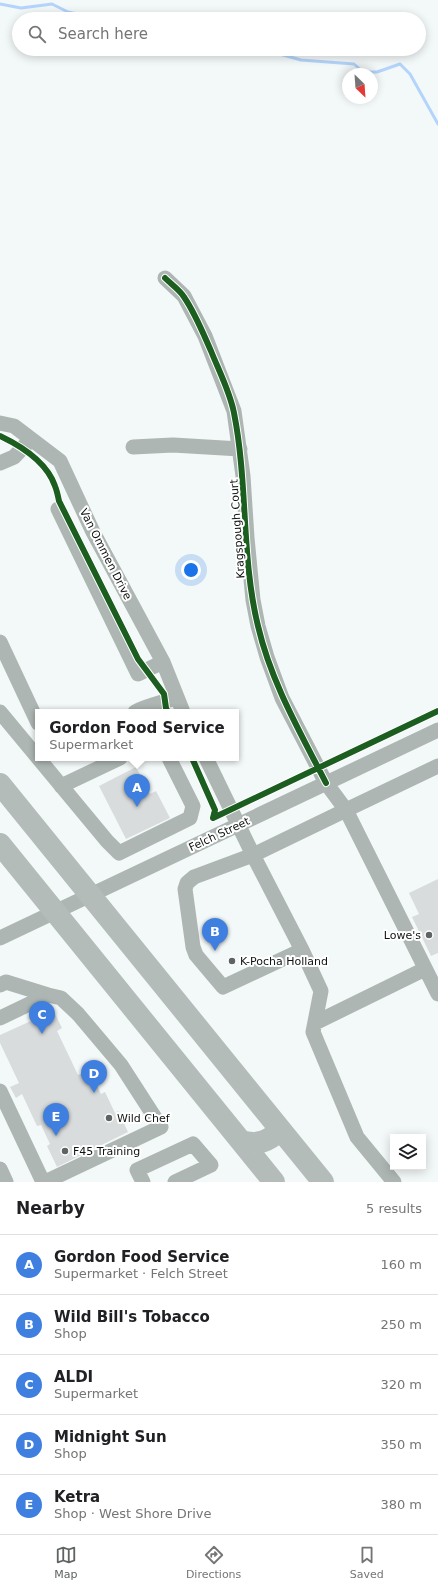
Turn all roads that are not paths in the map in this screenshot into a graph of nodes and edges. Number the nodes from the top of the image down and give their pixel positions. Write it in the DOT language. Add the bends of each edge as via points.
graph roads {
  1 [pos="165,278"];
  2 [pos="0,423"];
  3 [pos="31,439"];
  4 [pos="133,447"];
  5 [pos="240,449"];
  6 [pos="0,463"];
  7 [pos="58,509"];
  8 [pos="0,642"];
  9 [pos="163,662"];
  10 [pos="176,697"];
  11 [pos="145,709"];
  12 [pos="182,709"];
  13 [pos="0,712"];
  14 [pos="35,717"];
  15 [pos="438,730"];
  16 [pos="35,753"];
  17 [pos="41,761"];
  18 [pos="114,761"];
  19 [pos="170,761"];
  20 [pos="207,761"];
  21 [pos="438,766"];
  22 [pos="326,783"];
  23 [pos="0,784"];
  24 [pos="61,786"];
  25 [pos="346,810"];
  26 [pos="238,825"];
  27 [pos="0,844"];
  28 [pos="253,855"];
  29 [pos="91,895"];
  30 [pos="55,912"];
  31 [pos="0,938"];
  32 [pos="302,950"];
  33 [pos="425,969"];
  34 [pos="0,985"];
  35 [pos="438,994"];
  36 [pos="48,995"];
  37 [pos="0,1018"];
  38 [pos="315,1023"];
  39 [pos="0,1091"];
  40 [pos="281,1130"];
  41 [pos="241,1141"];
  42 [pos="0,1169"];
  43 [pos="6,1182"];
  44 [pos="44,1182"];
  45 [pos="143,1182"];
  46 [pos="175,1182"];
  47 [pos="274,1182"];
  48 [pos="323,1182"];
  49 [pos="394,1182"];
  1 -- 5 [label="street, Kragspough Court" via="184,296 205,336 234,411"];
  2 -- 3 [label="street, Van Ommen Drive" via="14,426"];
  3 -- 6 [label="street" via="14,457"];
  3 -- 9 [label="street, Van Ommen Drive" via="60,461 93,532"];
  4 -- 5 [label="street" via="173,445"];
  5 -- 22 [label="street, Kragspough Court" via="250,577 258,626 282,698"];
  7 -- 9 [label="street" via="138,674"];
  8 -- 14 [label="street"];
  9 -- 10 [label="street, Van Ommen Drive"];
  10 -- 11 [label="street"];
  10 -- 12 [label="street, Van Ommen Drive"];
  13 -- 16 [label="street"];
  15 -- 22 [label="street, Felch Street"];
  17 -- 24 [label="street"];
  18 -- 24 [label="street"];
  19 -- 24 [label="street" via="193,806 190,818 119,853"];
  20 -- 26 [label="street"];
  21 -- 25 [label="street"];
  22 -- 25 [label="street, Kragspough Court"];
  22 -- 26 [label="street, Felch Street"];
  23 -- 29 [label="highway"];
  25 -- 28 [label="street"];
  25 -- 33 [label="street, Kragspough Court"];
  26 -- 28 [label="street"];
  26 -- 29 [label="street, Felch Street"];
  27 -- 30 [label="highway"];
  28 -- 32 [label="street"];
  28 -- 32 [label="street" via="194,877 184,889 196,955 223,987"];
  29 -- 30 [label="street, Felch Street"];
  29 -- 40 [label="highway"];
  30 -- 31 [label="street, Felch Street"];
  30 -- 41 [label="highway"];
  32 -- 38 [label="street" via="321,991"];
  33 -- 35 [label="street, Kragspough Court"];
  33 -- 38 [label="street"];
  34 -- 36 [label="street" via="6,982"];
  36 -- 37 [label="street"];
  36 -- 44 [label="street" via="61,998 78,1014 121,1066 161,1127"];
  38 -- 49 [label="street" via="313,1032 357,1137"];
  39 -- 44 [label="street"];
  40 -- 41 [label="highway" via="270,1139 256,1144"];
  40 -- 48 [label="highway"];
  41 -- 47 [label="highway"];
  42 -- 43 [label="street"];
  45 -- 46 [label="street" via="137,1170 194,1144 211,1165"];
}
